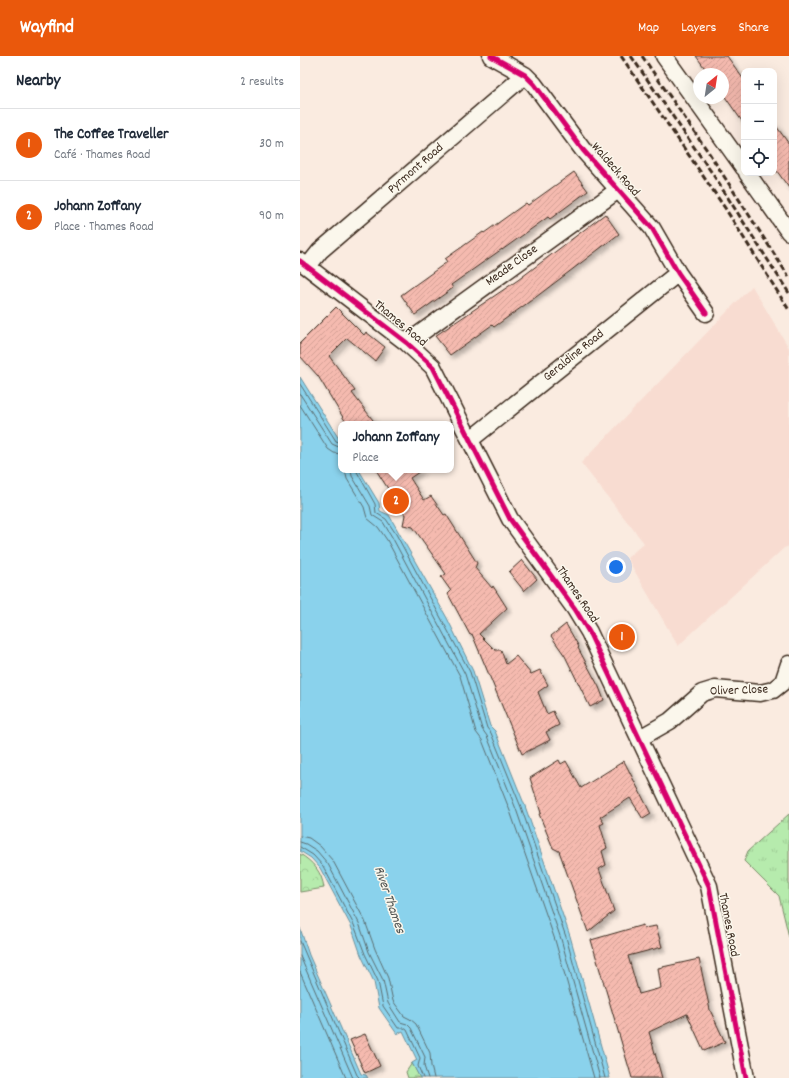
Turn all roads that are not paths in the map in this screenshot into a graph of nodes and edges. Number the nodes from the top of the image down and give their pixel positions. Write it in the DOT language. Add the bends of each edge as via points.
graph roads {
  1 [pos="491,56"];
  2 [pos="664,56"];
  3 [pos="525,75"];
  4 [pos="741,164"];
  5 [pos="749,176"];
  6 [pos="618,190"];
  7 [pos="787,226"];
  8 [pos="304,264"];
  9 [pos="678,273"];
  10 [pos="706,313"];
  11 [pos="407,343"];
  12 [pos="470,440"];
  13 [pos="789,664"];
  14 [pos="640,738"];
  15 [pos="746,1078"];
  1 -- 3 [label="street, Waldeck Road"];
  2 -- 4 [label="street"];
  3 -- 6 [label="street, Waldeck Road" via="582,150"];
  3 -- 8 [label="street, Pyrmont Road"];
  5 -- 7 [label="street"];
  6 -- 9 [label="street, Waldeck Road" via="652,228"];
  6 -- 11 [label="street, Meade Close"];
  8 -- 11 [label="street, Thames Road"];
  9 -- 10 [label="street, Waldeck Road"];
  9 -- 12 [label="street, Geraldine Road"];
  11 -- 12 [label="street, Thames Road" via="433,367"];
  12 -- 14 [label="street, Thames Road" via="510,519 589,632"];
  13 -- 14 [label="street, Oliver Close" via="783,682 773,690 760,692 715,689 702,693 670,721"];
  14 -- 15 [label="street, Thames Road" via="709,886"];
}
